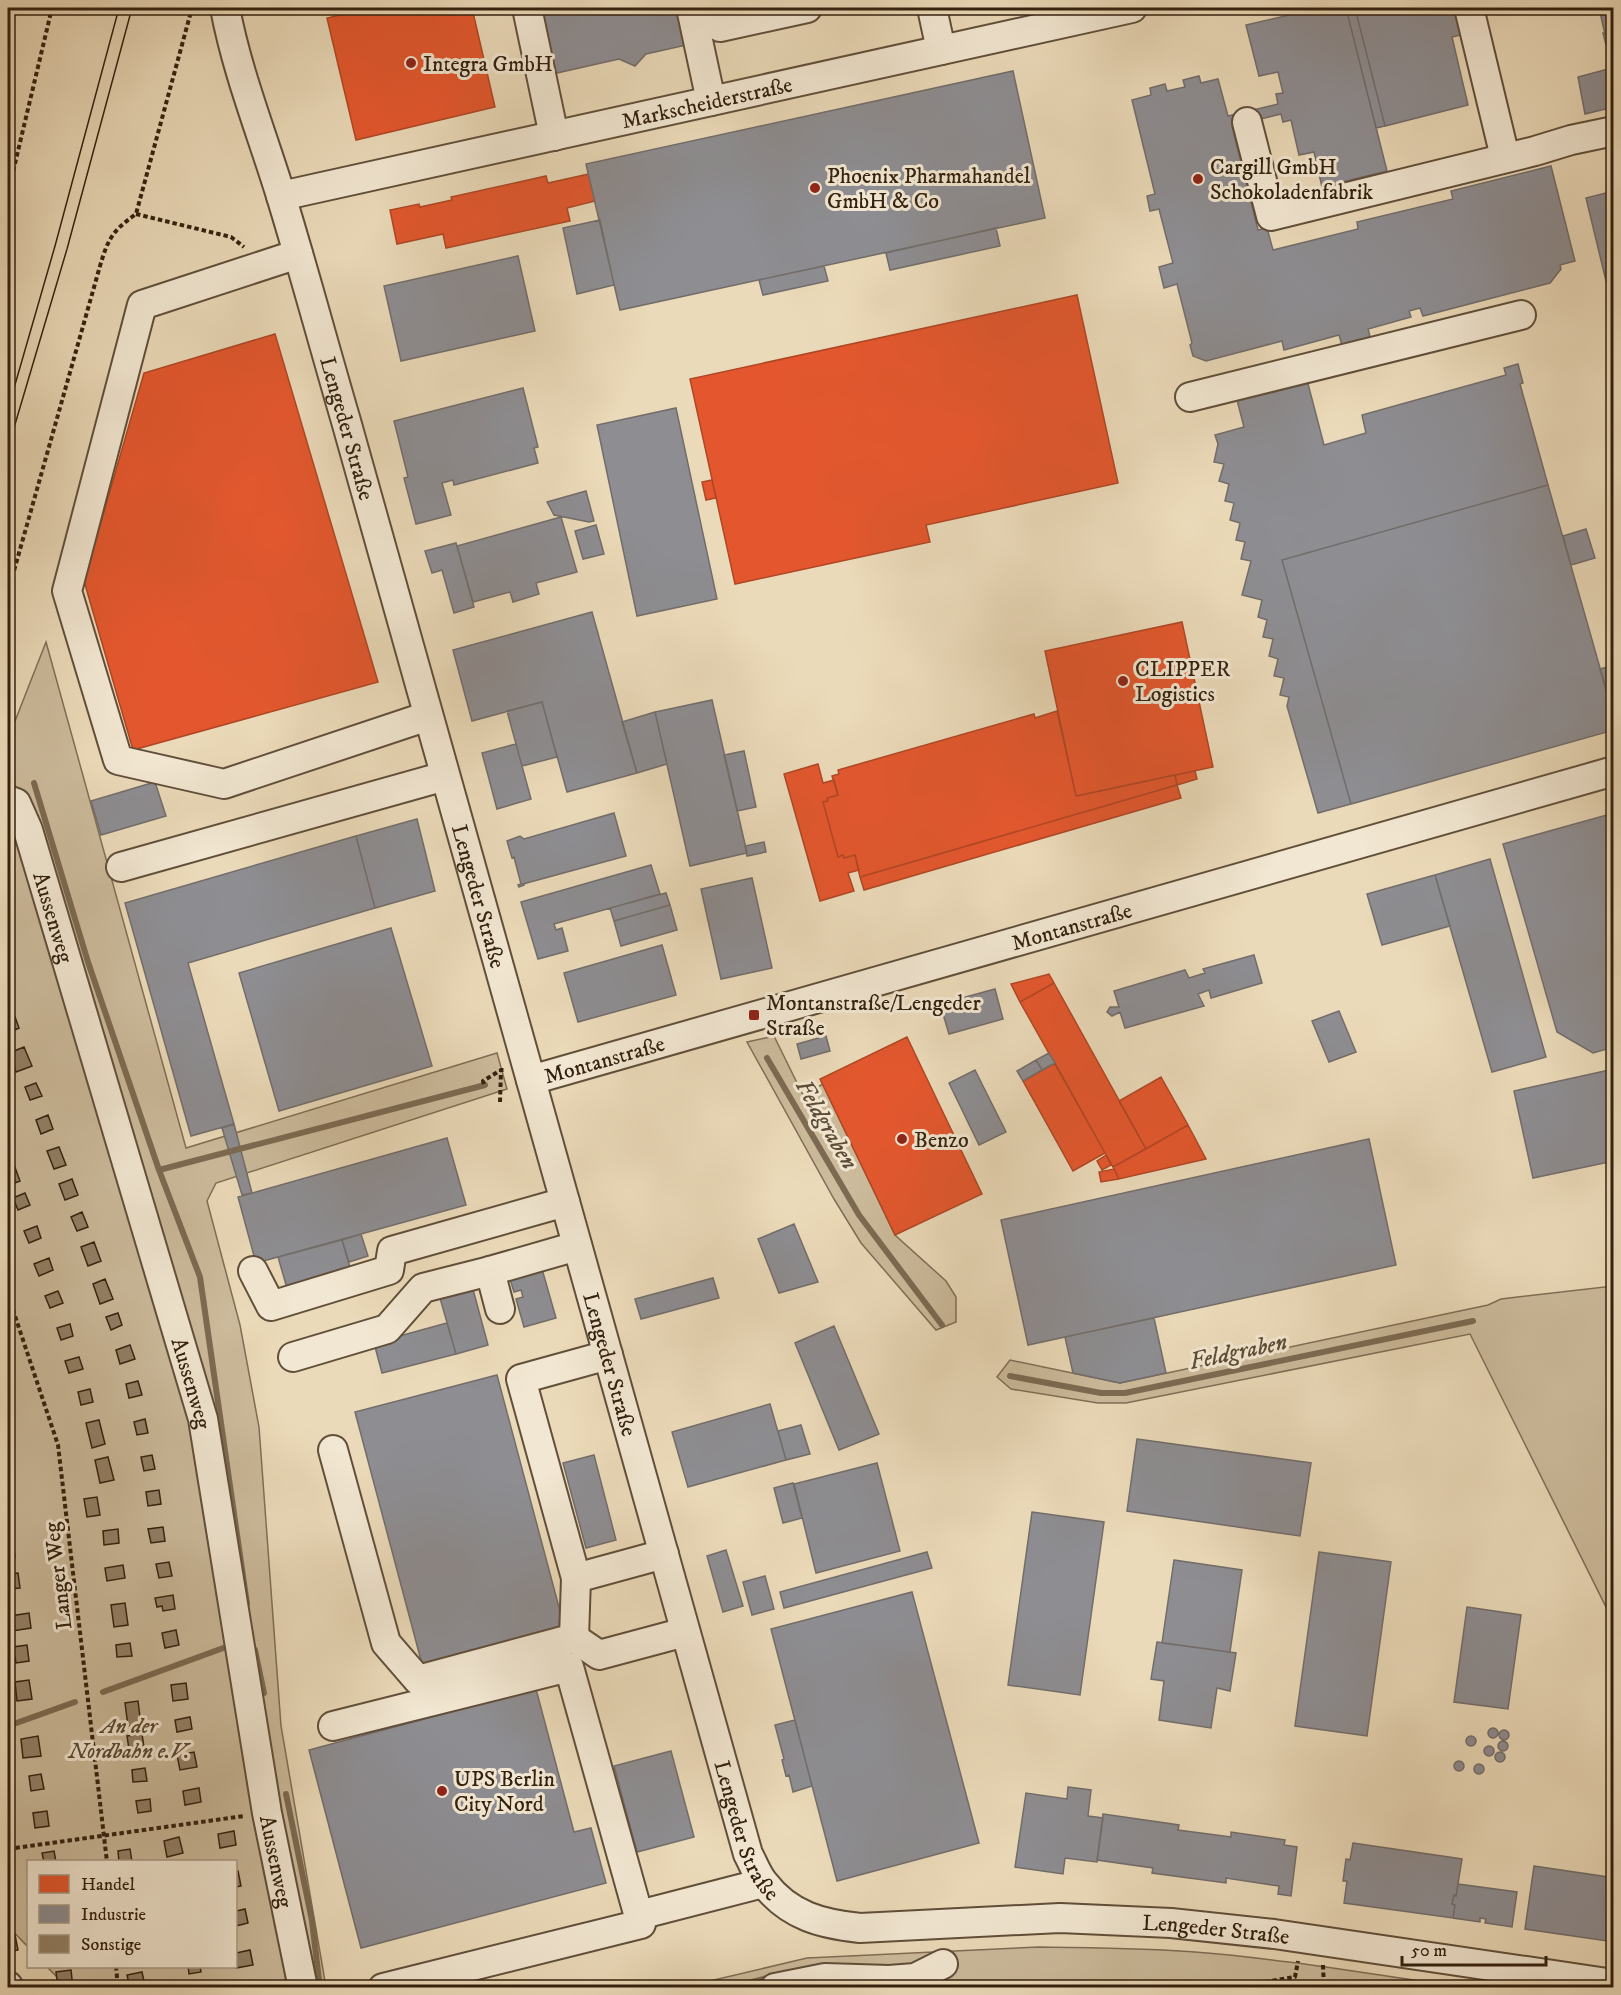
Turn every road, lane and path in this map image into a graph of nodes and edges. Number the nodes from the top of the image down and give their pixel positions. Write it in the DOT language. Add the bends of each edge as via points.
graph roads {
  1 [pos="52,8"];
  2 [pos="192,8"];
  3 [pos="225,8"];
  4 [pos="527,8"];
  5 [pos="691,8"];
  6 [pos="716,8"];
  7 [pos="807,8"];
  8 [pos="932,8"];
  9 [pos="1132,8"];
  10 [pos="1469,8"];
  11 [pos="1047,17"];
  12 [pos="941,50"];
  13 [pos="711,101"];
  14 [pos="1247,122"];
  15 [pos="1614,131"];
  16 [pos="554,136"];
  17 [pos="1505,157"];
  18 [pos="8,193"];
  19 [pos="281,196"];
  20 [pos="136,214"];
  21 [pos="245,248"];
  22 [pos="298,254"];
  23 [pos="1521,315"];
  24 [pos="1190,397"];
  25 [pos="8,592"];
  26 [pos="428,716"];
  27 [pos="1614,771"];
  28 [pos="445,776"];
  29 [pos="8,800"];
  30 [pos="121,867"];
  31 [pos="513,1073"];
  32 [pos="484,1084"];
  33 [pos="500,1102"];
  34 [pos="565,1202"];
  35 [pos="577,1246"];
  36 [pos="253,1271"];
  37 [pos="490,1271"];
  38 [pos="8,1295"];
  39 [pos="500,1309"];
  40 [pos="608,1355"];
  41 [pos="293,1357"];
  42 [pos="333,1450"];
  43 [pos="664,1554"];
  44 [pos="576,1578"];
  45 [pos="685,1632"];
  46 [pos="574,1638"];
  47 [pos="333,1726"];
  48 [pos="252,1814"];
  49 [pos="105,1836"];
  50 [pos="8,1849"];
  51 [pos="107,1860"];
  52 [pos="763,1883"];
  53 [pos="639,1915"];
  54 [pos="935,1925"];
  55 [pos="1298,1960"];
  56 [pos="1323,1964"];
  57 [pos="116,1968"];
  58 [pos="944,1976"];
  59 [pos="1614,1984"];
  60 [pos="118,1988"];
  61 [pos="303,1988"];
  62 [pos="383,1988"];
  63 [pos="775,1988"];
  64 [pos="1228,1988"];
  65 [pos="1324,1988"];
  1 -- 18 [label="path"];
  2 -- 20 [label="path"];
  3 -- 19 [label="street, Lengeder Straße"];
  4 -- 16 [label="street"];
  5 -- 13 [label="street"];
  6 -- 7 [label="street" via="720,27"];
  8 -- 12 [label="street"];
  9 -- 11 [label="street, Markscheiderstraße"];
  10 -- 17 [label="street"];
  11 -- 12 [label="street, Markscheiderstraße"];
  12 -- 13 [label="street, Markscheiderstraße"];
  13 -- 16 [label="street, Markscheiderstraße"];
  14 -- 17 [label="street" via="1271,216"];
  15 -- 17 [label="street"];
  16 -- 19 [label="street, Markscheiderstraße"];
  19 -- 22 [label="street, Lengeder Straße"];
  20 -- 21 [label="path" via="231,237"];
  20 -- 25 [label="path" via="108,241"];
  22 -- 26 [label="street, Lengeder Straße"];
  22 -- 26 [label="street" via="142,305 67,591 118,760 224,784"];
  23 -- 24 [label="street"];
  26 -- 28 [label="street, Lengeder Straße"];
  27 -- 31 [label="street, Montanstraße"];
  28 -- 30 [label="street"];
  28 -- 31 [label="street, Lengeder Straße"];
  29 -- 61 [label="street, Aussenweg" via="16,803 28,830 203,1419 267,1813"];
  31 -- 32 [label="path" via="483,1081"];
  31 -- 33 [label="path"];
  31 -- 34 [label="street, Lengeder Straße"];
  34 -- 35 [label="street, Lengeder Straße"];
  34 -- 36 [label="street" via="393,1251 389,1270 271,1305"];
  35 -- 37 [label="street"];
  35 -- 40 [label="street, Lengeder Straße"];
  37 -- 39 [label="street"];
  37 -- 41 [label="street" via="423,1288 387,1329"];
  38 -- 49 [label="path, Langer Weg" via="58,1445"];
  40 -- 43 [label="street, Lengeder Straße"];
  40 -- 44 [label="street" via="520,1379"];
  42 -- 46 [label="street" via="386,1643 418,1680"];
  43 -- 44 [label="street"];
  43 -- 45 [label="street, Lengeder Straße"];
  44 -- 46 [label="street"];
  45 -- 46 [label="street" via="599,1655"];
  45 -- 52 [label="street, Lengeder Straße" via="748,1854"];
  47 -- 53 [label="street" via="569,1666"];
  48 -- 49 [label="path"];
  49 -- 50 [label="path"];
  49 -- 51 [label="path, Langer Weg"];
  52 -- 53 [label="street"];
  52 -- 54 [label="street, Lengeder Straße" via="784,1904 830,1925"];
  53 -- 62 [label="street" via="642,1924"];
  54 -- 58 [label="street"];
  54 -- 59 [label="street, Lengeder Straße" via="1060,1918 1171,1923 1274,1934"];
  55 -- 64 [label="path" via="1295,1977"];
  56 -- 65 [label="path"];
  57 -- 60 [label="path"];
  58 -- 63 [label="street" via="889,1980 825,1978"];
}
